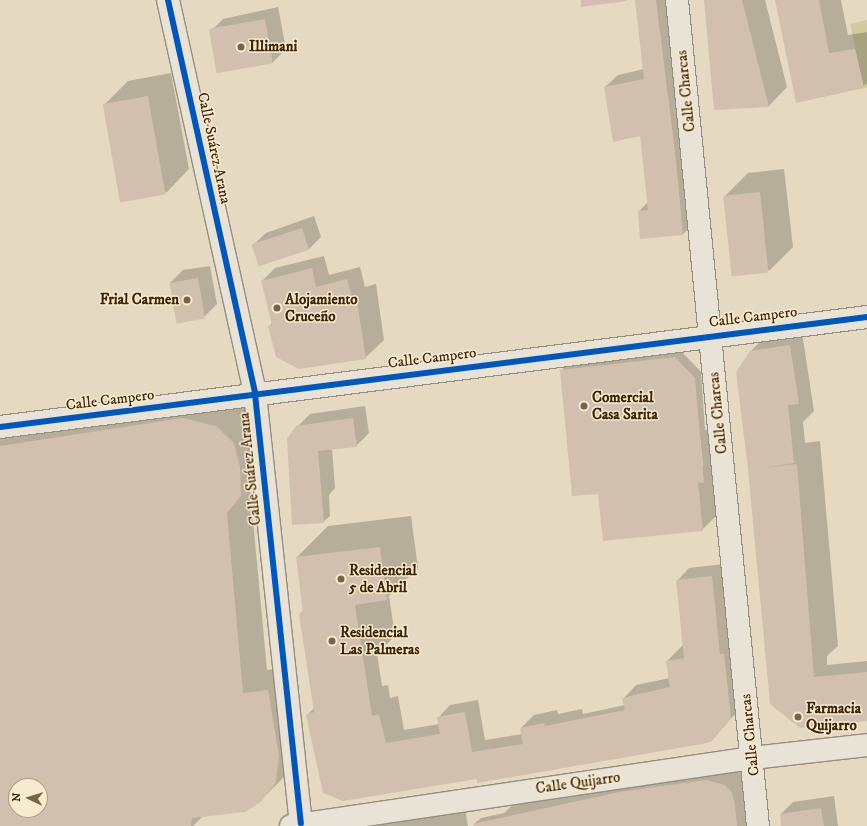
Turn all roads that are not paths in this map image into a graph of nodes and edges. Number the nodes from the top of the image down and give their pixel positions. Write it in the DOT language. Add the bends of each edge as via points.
graph roads {
  1 [pos="168,0"];
  2 [pos="677,0"];
  3 [pos="867,316"];
  4 [pos="710,335"];
  5 [pos="256,394"];
  6 [pos="0,427"];
  7 [pos="867,745"];
  8 [pos="752,758"];
  9 [pos="296,825"];
  10 [pos="758,826"];
  1 -- 5 [label="street, Calle Suárez Arana"];
  2 -- 4 [label="street, Calle Charcas"];
  3 -- 4 [label="street, Calle Campero"];
  4 -- 5 [label="street, Calle Campero"];
  4 -- 8 [label="street, Calle Charcas"];
  5 -- 6 [label="street, Calle Campero"];
  5 -- 9 [label="street, Calle Suárez Arana"];
  7 -- 8 [label="street, Calle Quijarro"];
  8 -- 9 [label="street, Calle Quijarro"];
  8 -- 10 [label="street, Calle Charcas"];
}
